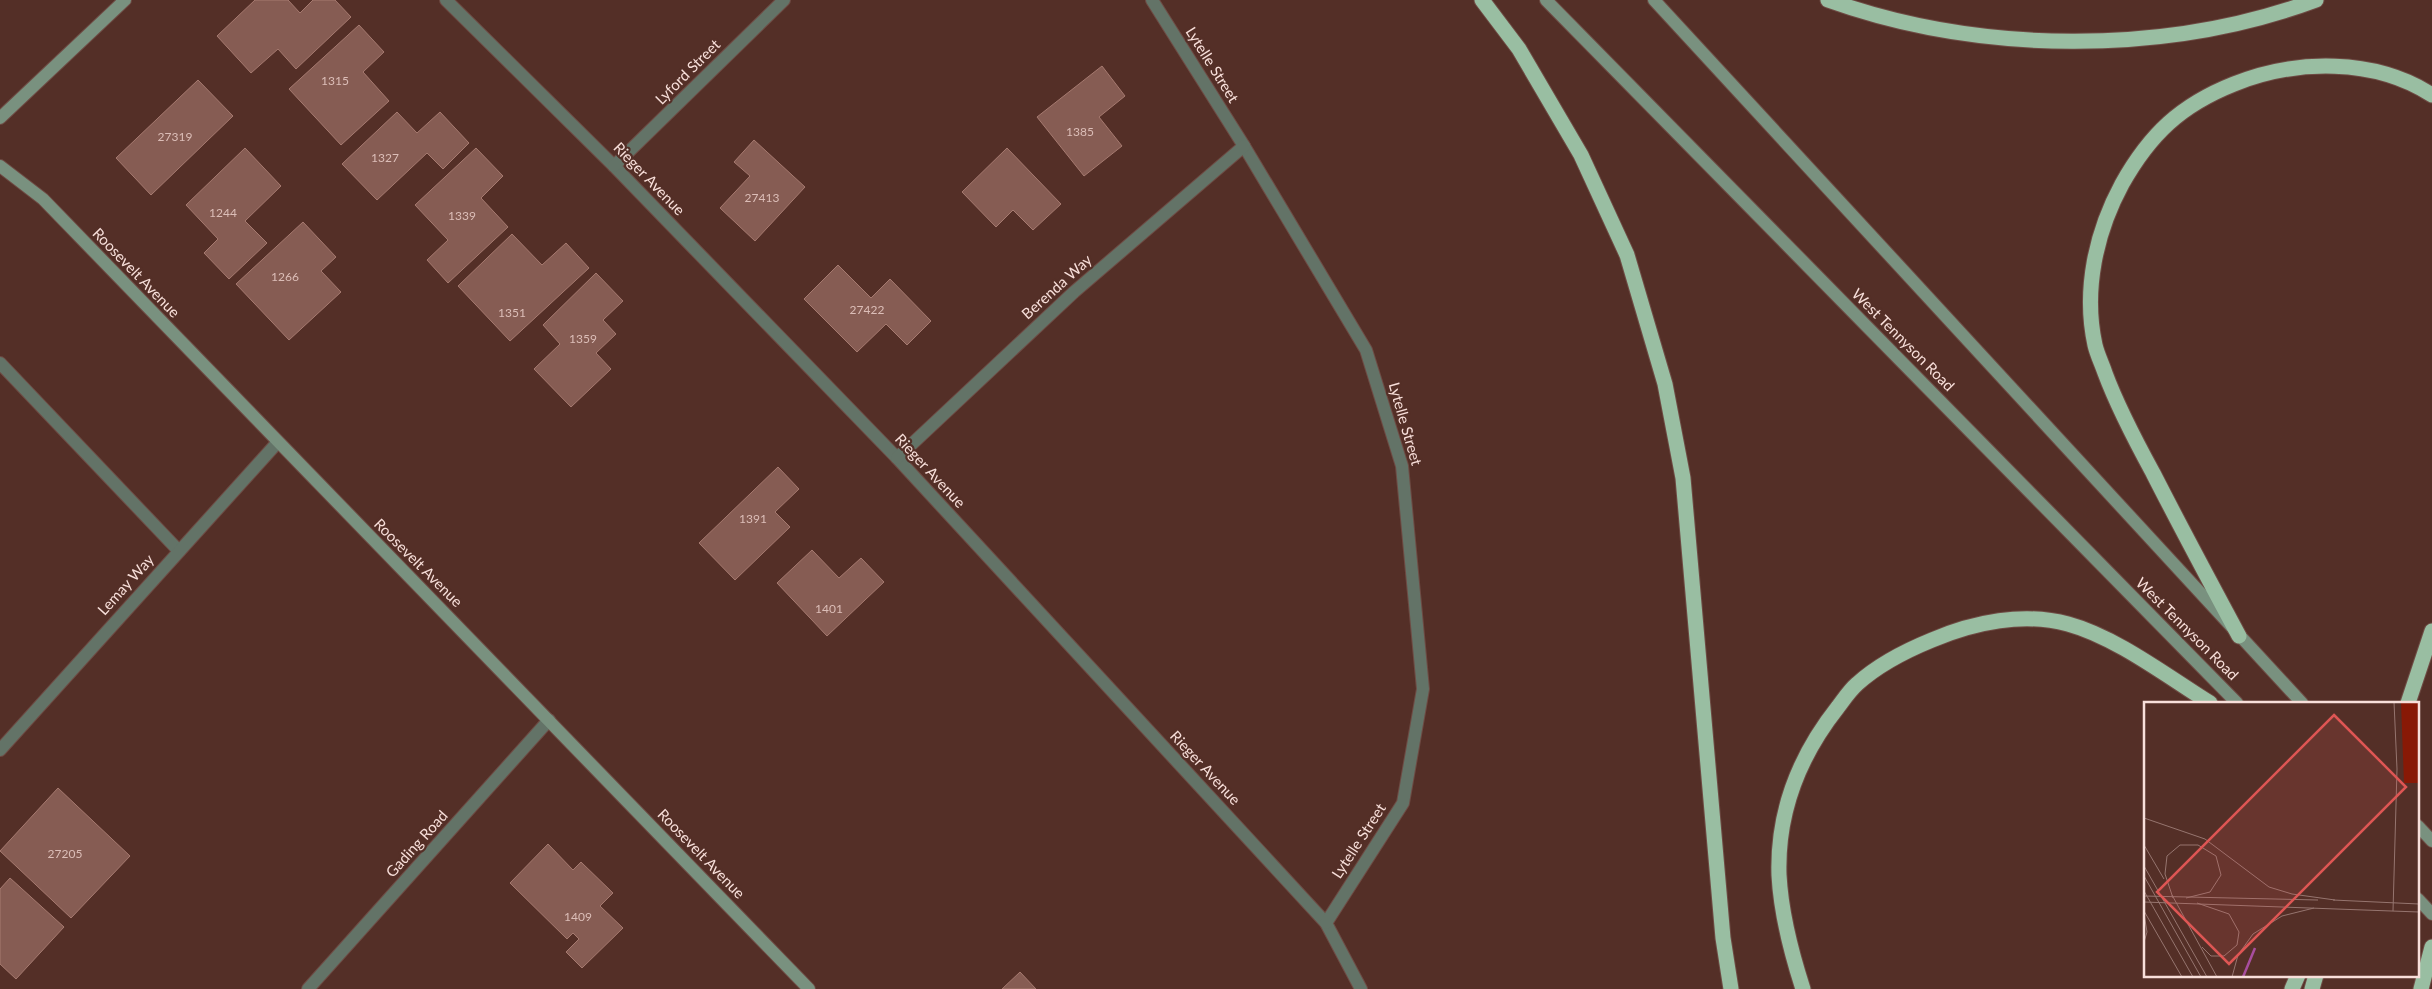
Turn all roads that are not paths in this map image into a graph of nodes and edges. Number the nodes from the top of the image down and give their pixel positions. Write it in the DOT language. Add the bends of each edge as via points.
graph roads {
  1 [pos="125,0"];
  2 [pos="446,0"];
  3 [pos="784,0"];
  4 [pos="1152,0"];
  5 [pos="1482,0"];
  6 [pos="1546,0"];
  7 [pos="1654,0"];
  8 [pos="1828,0"];
  9 [pos="2316,0"];
  10 [pos="2432,96"];
  11 [pos="0,118"];
  12 [pos="1244,146"];
  13 [pos="0,166"];
  14 [pos="614,166"];
  15 [pos="0,363"];
  16 [pos="277,442"];
  17 [pos="897,458"];
  18 [pos="179,551"];
  19 [pos="2432,631"];
  20 [pos="2239,636"];
  21 [pos="2208,702"];
  22 [pos="2236,702"];
  23 [pos="2301,702"];
  24 [pos="2408,702"];
  25 [pos="550,720"];
  26 [pos="0,750"];
  27 [pos="2420,828"];
  28 [pos="2432,841"];
  29 [pos="2420,900"];
  30 [pos="2432,914"];
  31 [pos="1326,923"];
  32 [pos="2432,948"];
  33 [pos="2298,976"];
  34 [pos="2316,976"];
  35 [pos="308,989"];
  36 [pos="809,989"];
  37 [pos="1361,989"];
  38 [pos="1731,989"];
  39 [pos="1803,989"];
  40 [pos="2292,989"];
  41 [pos="2312,989"];
  42 [pos="2421,989"];
  1 -- 11 [label="main road"];
  2 -- 14 [label="street, Rieger Avenue"];
  3 -- 14 [label="street, Lyford Street"];
  4 -- 12 [label="street, Lytelle Street"];
  5 -- 38 [label="highway" via="1519,49 1581,155 1627,255 1665,384 1683,478 1723,938"];
  6 -- 22 [label="main road, West Tennyson Road"];
  7 -- 20 [label="main road, West Tennyson Road"];
  8 -- 9 [label="highway" via="1864,13 1961,33 2060,42 2161,38 2233,24"];
  10 -- 20 [label="highway" via="2393,78 2336,66 2297,67 2252,76 2182,109 2145,148 2111,204 2092,264 2095,345 2119,410"];
  12 -- 17 [label="street, Berenda Way" via="1074,292"];
  12 -- 31 [label="street, Lytelle Street" via="1366,350 1402,466 1423,689 1403,802"];
  13 -- 16 [label="main road, Roosevelt Avenue" via="42,199"];
  14 -- 17 [label="street, Rieger Avenue"];
  15 -- 18 [label="street"];
  16 -- 18 [label="street, Lemay Way"];
  16 -- 25 [label="main road, Roosevelt Avenue"];
  17 -- 31 [label="street, Rieger Avenue"];
  18 -- 26 [label="street, Lemay Way"];
  19 -- 24 [label="highway"];
  20 -- 23 [label="main road, West Tennyson Road"];
  21 -- 39 [label="highway" via="2112,642 2069,624 2027,618 1947,634 1881,665 1856,685 1806,752 1792,786 1782,828 1779,873 1782,913"];
  25 -- 35 [label="street, Gading Road"];
  25 -- 36 [label="main road, Roosevelt Avenue"];
  27 -- 28 [label="main road"];
  29 -- 30 [label="main road"];
  31 -- 37 [label="street, Rieger Avenue"];
  32 -- 42 [label="highway"];
  33 -- 40 [label="highway"];
  34 -- 41 [label="highway"];
}
